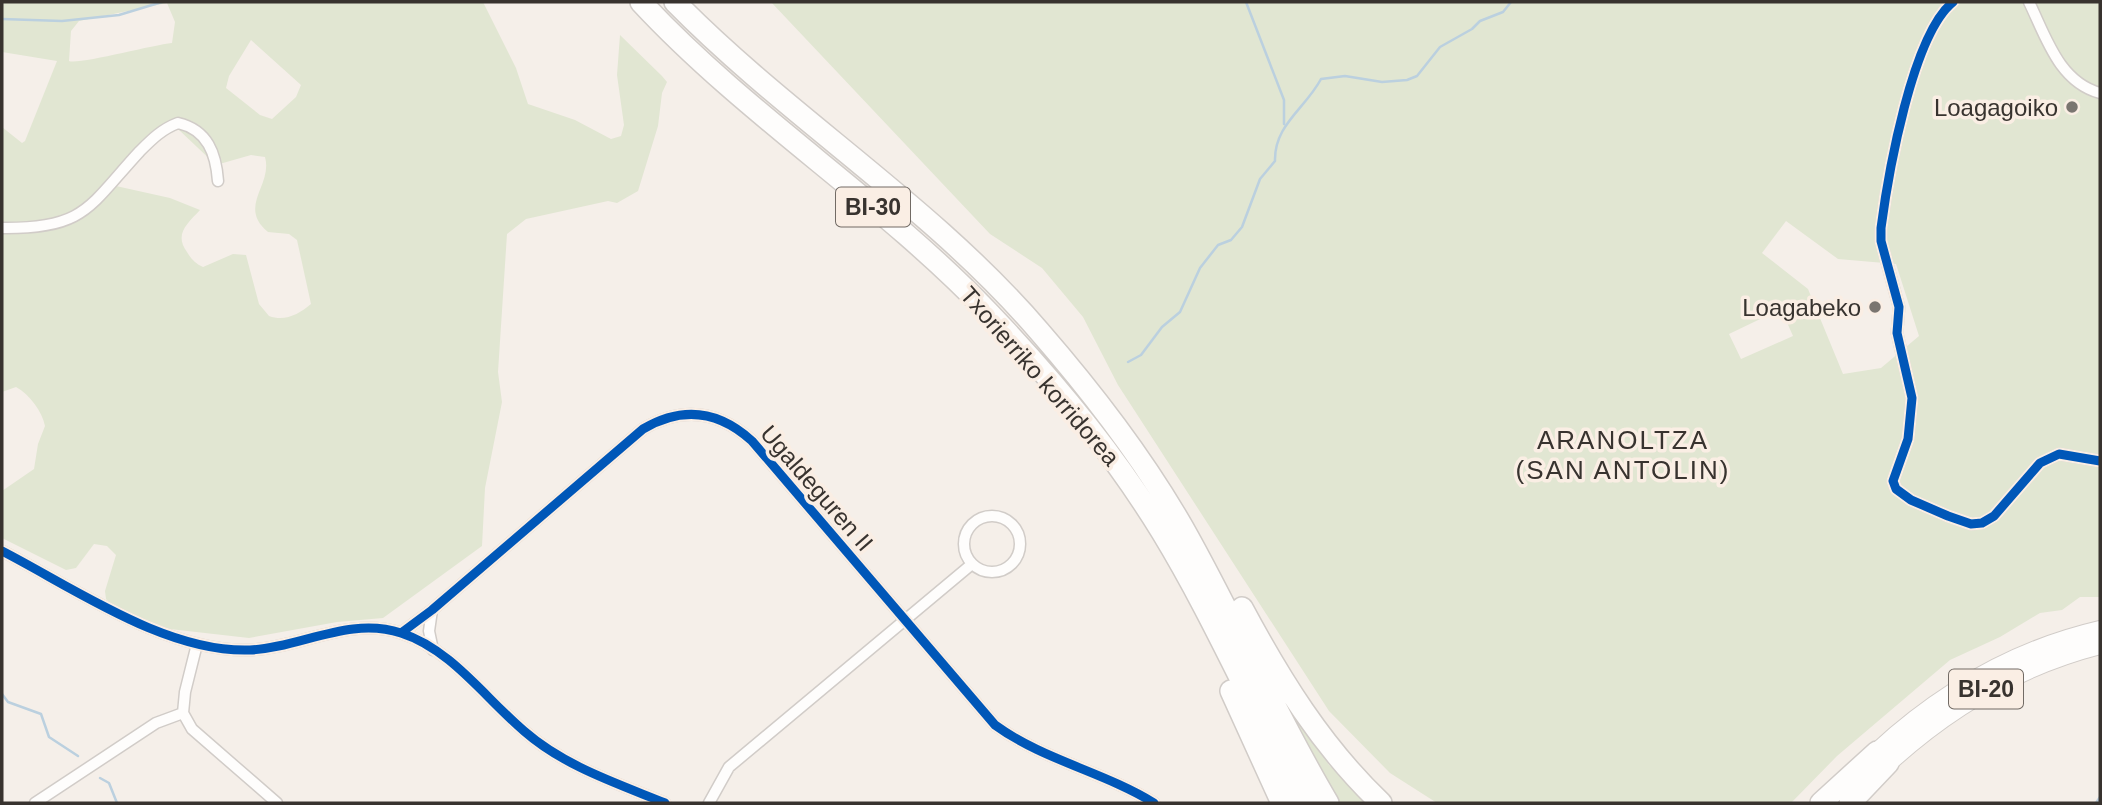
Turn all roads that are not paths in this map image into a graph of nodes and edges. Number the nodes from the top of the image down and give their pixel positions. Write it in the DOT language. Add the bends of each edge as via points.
graph roads {
  1 [pos="641,2"];
  2 [pos="675,2"];
  3 [pos="1953,2"];
  4 [pos="2029,2"];
  5 [pos="2100,93"];
  6 [pos="218,181"];
  7 [pos="2,228"];
  8 [pos="1039,331"];
  9 [pos="1088,427"];
  10 [pos="2100,461"];
  11 [pos="2,551"];
  12 [pos="972,564"];
  13 [pos="432,610"];
  14 [pos="903,620"];
  15 [pos="2100,630"];
  16 [pos="401,633"];
  17 [pos="198,644"];
  18 [pos="2100,645"];
  19 [pos="433,650"];
  20 [pos="183,713"];
  21 [pos="1882,758"];
  22 [pos="35,803"];
  23 [pos="277,803"];
  24 [pos="664,803"];
  25 [pos="709,803"];
  26 [pos="1154,803"];
  27 [pos="1282,803"];
  28 [pos="1305,803"];
  29 [pos="1328,803"];
  30 [pos="1384,803"];
  31 [pos="1821,803"];
  32 [pos="1837,803"];
  33 [pos="1850,803"];
  34 [pos="1860,803"];
  1 -- 9 [label="highway, Txorierriko korridorea / BI-30" via="726,85 953,276"];
  2 -- 8 [label="highway, Txorierriko korridorea / BI-30" via="742,66 970,258"];
  3 -- 10 [label="street" via="1939,16 1897,130 1881,228 1899,307 1897,333 1912,398 1909,439 1893,481 1911,500 1971,524 1982,523 1994,516 2040,463 2059,454"];
  4 -- 5 [label="street" via="2067,75 2083,88"];
  6 -- 7 [label="street" via="216,156 208,142 197,130 178,122 151,139 89,209 44,226"];
  8 -- 29 [label="highway, Txorierriko korridorea / BI-30" via="1118,429 1175,515"];
  8 -- 30 [label="highway" via="1086,376 1159,467 1303,711 1331,750"];
  9 -- 27 [label="highway" via="1199,626"];
  9 -- 28 [label="highway, Txorierriko korridorea / BI-30" via="1164,535"];
  11 -- 17 [label="street" via="145,626"];
  12 -- 12 [label="street" via="989,572 1007,568 1021,544 1014,526 998,517 973,524 964,548"];
  12 -- 14 [label="street"];
  13 -- 14 [label="street, Ugaldeguren II" via="643,429 669,416 696,413 724,420 752,441"];
  13 -- 16 [label="street, Ugaldeguren II"];
  13 -- 19 [label="street" via="429,631"];
  14 -- 25 [label="street" via="729,767"];
  14 -- 26 [label="street, Ugaldeguren II" via="1008,734"];
  15 -- 21 [label="main road, BI-20" via="2031,651 1975,677 1915,718"];
  16 -- 17 [label="street" via="354,629 251,650"];
  16 -- 19 [label="street"];
  17 -- 20 [label="street"];
  18 -- 21 [label="main road, BI-20" via="2036,666 1982,691"];
  19 -- 24 [label="street" via="550,751"];
  20 -- 22 [label="street" via="156,723"];
  20 -- 23 [label="street" via="192,729"];
  21 -- 31 [label="highway"];
  21 -- 32 [label="highway, BI-20"];
  21 -- 33 [label="highway, BI-20"];
  21 -- 34 [label="highway"];
}
